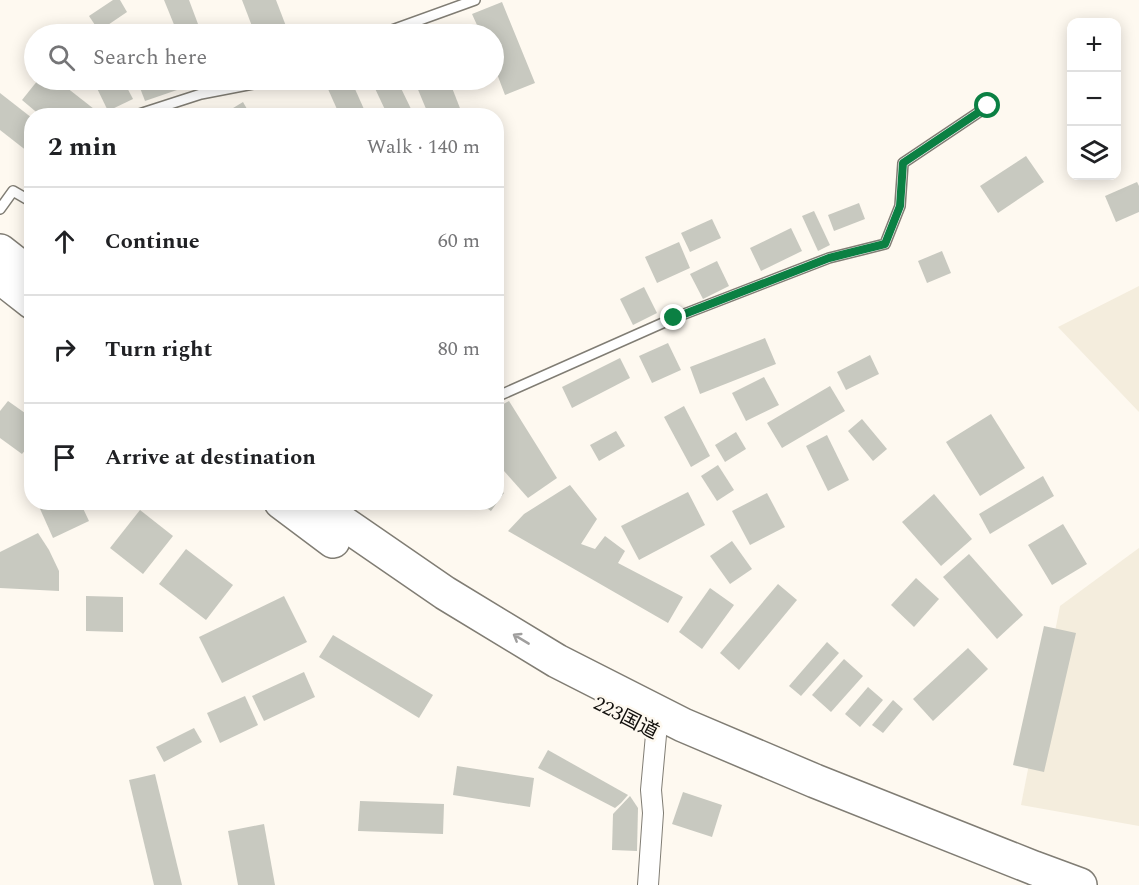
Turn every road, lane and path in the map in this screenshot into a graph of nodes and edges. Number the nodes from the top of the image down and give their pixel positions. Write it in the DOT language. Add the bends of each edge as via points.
graph roads {
  1 [pos="475,0"];
  2 [pos="409,24"];
  3 [pos="222,90"];
  4 [pos="988,106"];
  5 [pos="158,108"];
  6 [pos="24,197"];
  7 [pos="0,209"];
  8 [pos="0,251"];
  9 [pos="24,270"];
  10 [pos="0,277"];
  11 [pos="24,296"];
  12 [pos="504,393"];
  13 [pos="292,510"];
  14 [pos="332,510"];
  15 [pos="656,735"];
  16 [pos="1019,879"];
  17 [pos="648,885"];
  18 [pos="1080,885"];
  1 -- 2 [label="lane"];
  3 -- 5 [label="lane"];
  4 -- 12 [label="lane" via="903,163 900,206 885,244 829,258 674,318"];
  6 -- 7 [label="lane" via="13,191"];
  8 -- 9 [label="highway"];
  10 -- 11 [label="highway"];
  13 -- 15 [label="highway, 223国道" via="383,578 498,652"];
  16 -- 14 [label="highway, 223国道, one-way" via="815,781 684,725 557,661 445,593"];
  15 -- 16 [label="highway, 223国道" via="809,801"];
  15 -- 17 [label="street"];
  16 -- 18 [label="highway"];
}
